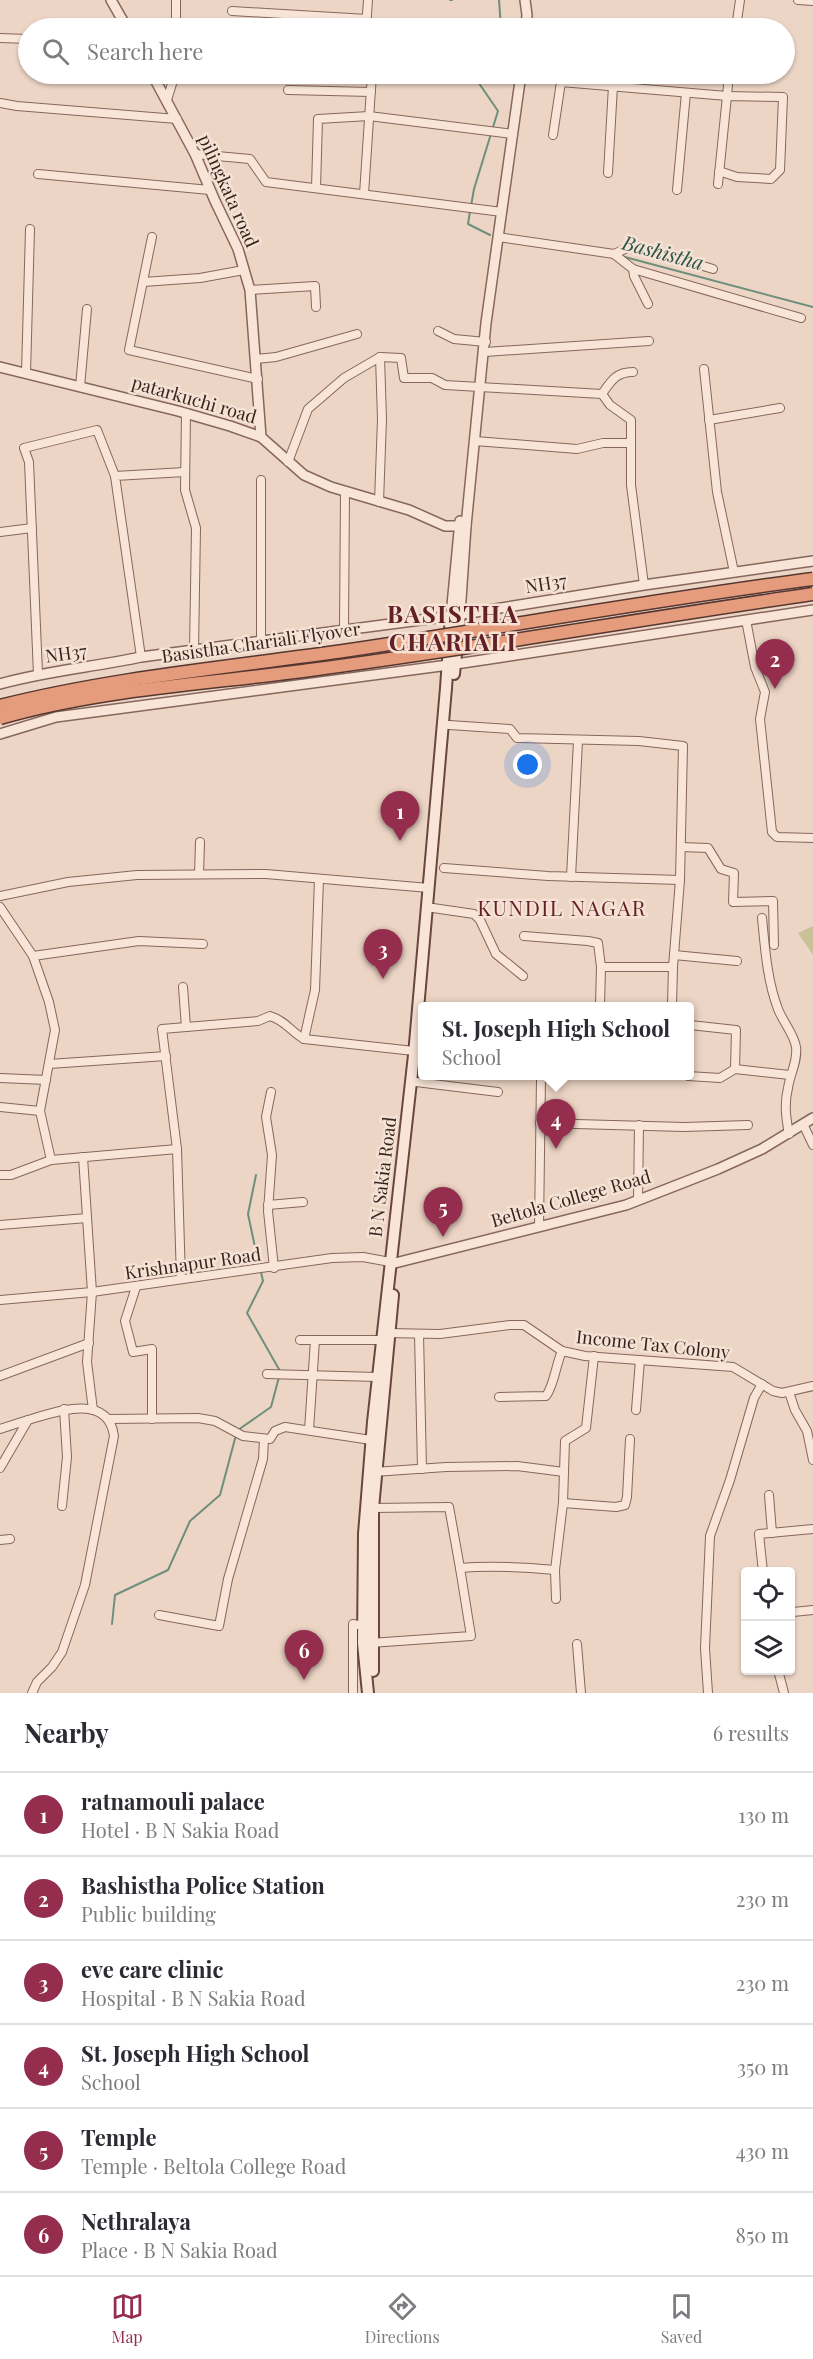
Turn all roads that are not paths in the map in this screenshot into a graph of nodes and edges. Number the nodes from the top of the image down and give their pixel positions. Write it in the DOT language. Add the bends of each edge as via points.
graph roads {
  1 [pos="111,0"];
  2 [pos="176,0"];
  3 [pos="368,0"];
  4 [pos="525,0"];
  5 [pos="740,0"];
  6 [pos="798,0"];
  7 [pos="813,1"];
  8 [pos="232,11"];
  9 [pos="121,18"];
  10 [pos="176,18"];
  11 [pos="350,18"];
  12 [pos="367,18"];
  13 [pos="527,18"];
  14 [pos="737,18"];
  15 [pos="0,38"];
  16 [pos="18,39"];
  17 [pos="158,84"];
  18 [pos="172,84"];
  19 [pos="371,84"];
  20 [pos="520,84"];
  21 [pos="561,84"];
  22 [pos="587,84"];
  23 [pos="728,84"];
  24 [pos="613,86"];
  25 [pos="288,90"];
  26 [pos="371,92"];
  27 [pos="686,93"];
  28 [pos="727,96"];
  29 [pos="167,100"];
  30 [pos="1,106"];
  31 [pos="369,116"];
  32 [pos="177,119"];
  33 [pos="513,134"];
  34 [pos="553,135"];
  35 [pos="195,154"];
  36 [pos="719,171"];
  37 [pos="608,173"];
  38 [pos="38,174"];
  39 [pos="718,184"];
  40 [pos="316,188"];
  41 [pos="210,190"];
  42 [pos="677,190"];
  43 [pos="364,194"];
  44 [pos="502,212"];
  45 [pos="30,229"];
  46 [pos="152,237"];
  47 [pos="498,237"];
  48 [pos="614,254"];
  49 [pos="633,269"];
  50 [pos="713,269"];
  51 [pos="244,270"];
  52 [pos="143,282"];
  53 [pos="250,290"];
  54 [pos="648,304"];
  55 [pos="316,307"];
  56 [pos="87,309"];
  57 [pos="801,318"];
  58 [pos="438,332"];
  59 [pos="357,334"];
  60 [pos="483,341"];
  61 [pos="649,341"];
  62 [pos="485,352"];
  63 [pos="381,357"];
  64 [pos="256,359"];
  65 [pos="0,367"];
  66 [pos="704,369"];
  67 [pos="633,372"];
  68 [pos="26,373"];
  69 [pos="258,379"];
  70 [pos="80,387"];
  71 [pos="478,387"];
  72 [pos="602,394"];
  73 [pos="780,408"];
  74 [pos="186,413"];
  75 [pos="709,420"];
  76 [pos="261,437"];
  77 [pos="475,441"];
  78 [pos="631,443"];
  79 [pos="288,462"];
  80 [pos="185,472"];
  81 [pos="115,476"];
  82 [pos="261,480"];
  83 [pos="345,491"];
  84 [pos="379,502"];
  85 [pos="463,526"];
  86 [pos="32,528"];
  87 [pos="0,532"];
  88 [pos="813,561"];
  89 [pos="734,572"];
  90 [pos="813,579"];
  91 [pos="644,585"];
  92 [pos="813,594"];
  93 [pos="813,610"];
  94 [pos="455,615"];
  95 [pos="746,620"];
  96 [pos="344,630"];
  97 [pos="261,641"];
  98 [pos="194,650"];
  99 [pos="141,657"];
  100 [pos="452,664"];
  101 [pos="38,674"];
  102 [pos="0,684"];
  103 [pos="0,706"];
  104 [pos="0,718"];
  105 [pos="449,725"];
  106 [pos="0,734"];
  107 [pos="578,741"];
  108 [pos="813,838"];
  109 [pos="200,842"];
  110 [pos="681,847"];
  111 [pos="444,868"];
  112 [pos="199,874"];
  113 [pos="571,877"];
  114 [pos="319,879"];
  115 [pos="680,880"];
  116 [pos="429,888"];
  117 [pos="0,896"];
  118 [pos="0,907"];
  119 [pos="433,908"];
  120 [pos="762,918"];
  121 [pos="524,936"];
  122 [pos="203,944"];
  123 [pos="774,945"];
  124 [pos="674,955"];
  125 [pos="33,956"];
  126 [pos="737,961"];
  127 [pos="601,967"];
  128 [pos="673,967"];
  129 [pos="523,976"];
  130 [pos="183,987"];
  131 [pos="422,1002"];
  132 [pos="424,1002"];
  133 [pos="600,1002"];
  134 [pos="672,1002"];
  135 [pos="694,1025"];
  136 [pos="186,1027"];
  137 [pos="304,1039"];
  138 [pos="418,1046"];
  139 [pos="418,1054"];
  140 [pos="166,1056"];
  141 [pos="418,1058"];
  142 [pos="49,1064"];
  143 [pos="735,1069"];
  144 [pos="790,1075"];
  145 [pos="694,1076"];
  146 [pos="0,1078"];
  147 [pos="46,1080"];
  148 [pos="541,1080"];
  149 [pos="416,1082"];
  150 [pos="272,1092"];
  151 [pos="498,1092"];
  152 [pos="0,1107"];
  153 [pos="40,1111"];
  154 [pos="813,1119"];
  155 [pos="540,1124"];
  156 [pos="639,1125"];
  157 [pos="748,1125"];
  158 [pos="804,1126"];
  159 [pos="789,1134"];
  160 [pos="813,1145"];
  161 [pos="177,1149"];
  162 [pos="83,1157"];
  163 [pos="51,1160"];
  164 [pos="0,1175"];
  165 [pos="638,1200"];
  166 [pos="303,1202"];
  167 [pos="268,1205"];
  168 [pos="87,1218"];
  169 [pos="0,1225"];
  170 [pos="539,1227"];
  171 [pos="393,1263"];
  172 [pos="274,1268"];
  173 [pos="181,1279"];
  174 [pos="136,1287"];
  175 [pos="92,1292"];
  176 [pos="0,1300"];
  177 [pos="419,1334"];
  178 [pos="384,1336"];
  179 [pos="300,1340"];
  180 [pos="315,1340"];
  181 [pos="88,1343"];
  182 [pos="562,1350"];
  183 [pos="594,1356"];
  184 [pos="640,1360"];
  185 [pos="267,1374"];
  186 [pos="312,1375"];
  187 [pos="0,1376"];
  188 [pos="377,1377"];
  189 [pos="762,1384"];
  190 [pos="813,1386"];
  191 [pos="789,1392"];
  192 [pos="499,1397"];
  193 [pos="64,1409"];
  194 [pos="93,1410"];
  195 [pos="636,1410"];
  196 [pos="109,1419"];
  197 [pos="152,1419"];
  198 [pos="28,1420"];
  199 [pos="0,1429"];
  200 [pos="309,1430"];
  201 [pos="264,1439"];
  202 [pos="630,1439"];
  203 [pos="371,1440"];
  204 [pos="813,1460"];
  205 [pos="0,1468"];
  206 [pos="422,1468"];
  207 [pos="373,1472"];
  208 [pos="564,1472"];
  209 [pos="769,1495"];
  210 [pos="563,1503"];
  211 [pos="62,1506"];
  212 [pos="373,1508"];
  213 [pos="813,1529"];
  214 [pos="772,1533"];
  215 [pos="10,1539"];
  216 [pos="0,1540"];
  217 [pos="762,1567"];
  218 [pos="460,1568"];
  219 [pos="555,1570"];
  220 [pos="556,1599"];
  221 [pos="813,1610"];
  222 [pos="795,1612"];
  223 [pos="159,1615"];
  224 [pos="364,1628"];
  225 [pos="368,1643"];
  226 [pos="577,1644"];
  227 [pos="779,1675"];
  228 [pos="32,1693"];
  229 [pos="356,1693"];
  230 [pos="368,1693"];
  231 [pos="374,1693"];
  232 [pos="581,1693"];
  233 [pos="708,1693"];
  234 [pos="784,1693"];
  1 -- 9 [label="street"];
  2 -- 10 [label="street"];
  3 -- 12 [label="street"];
  4 -- 13 [label="street"];
  5 -- 14 [label="street"];
  6 -- 7 [label="street"];
  8 -- 11 [label="street"];
  15 -- 16 [label="street"];
  17 -- 29 [label="street, pilingkata road"];
  18 -- 29 [label="street"];
  19 -- 26 [label="street"];
  20 -- 33 [label="street"];
  21 -- 34 [label="street"];
  22 -- 24 [label="street"];
  23 -- 28 [label="street"];
  24 -- 27 [label="street"];
  24 -- 37 [label="street"];
  25 -- 26 [label="street"];
  26 -- 31 [label="street"];
  27 -- 28 [label="street"];
  27 -- 42 [label="street"];
  28 -- 36 [label="street"];
  28 -- 36 [label="street" via="783,97 780,170 771,179 737,177"];
  29 -- 32 [label="street, pilingkata road"];
  30 -- 32 [label="street"];
  31 -- 33 [label="street"];
  31 -- 40 [label="street" via="318,118"];
  31 -- 43 [label="street"];
  32 -- 35 [label="street, pilingkata road"];
  33 -- 44 [label="street"];
  35 -- 40 [label="street" via="250,159 266,182"];
  35 -- 41 [label="street, pilingkata road"];
  36 -- 39 [label="street"];
  38 -- 41 [label="street"];
  40 -- 43 [label="street"];
  41 -- 51 [label="street, pilingkata road"];
  43 -- 44 [label="street"];
  44 -- 47 [label="street"];
  45 -- 68 [label="street"];
  46 -- 52 [label="street"];
  47 -- 48 [label="street"];
  47 -- 60 [label="street"];
  48 -- 49 [label="street"];
  48 -- 50 [label="street" via="634,245"];
  49 -- 54 [label="street"];
  49 -- 57 [label="street"];
  51 -- 52 [label="street"];
  51 -- 53 [label="street, pilingkata road"];
  52 -- 69 [label="street" via="129,350"];
  53 -- 55 [label="street" via="315,286"];
  53 -- 64 [label="street, pilingkata road"];
  56 -- 70 [label="street"];
  58 -- 60 [label="street" via="454,339"];
  59 -- 64 [label="street"];
  60 -- 62 [label="street"];
  60 -- 71 [label="street"];
  61 -- 62 [label="street"];
  62 -- 71 [label="street"];
  63 -- 71 [label="street" via="401,358 404,378 432,378 445,386"];
  63 -- 79 [label="street" via="344,378 308,409"];
  63 -- 84 [label="street"];
  64 -- 69 [label="street, pilingkata road"];
  65 -- 68 [label="street, patarkuchi road"];
  66 -- 75 [label="street"];
  67 -- 72 [label="street" via="616,375"];
  68 -- 70 [label="street, patarkuchi road"];
  69 -- 76 [label="street, pilingkata road"];
  70 -- 74 [label="street, patarkuchi road"];
  71 -- 72 [label="street"];
  71 -- 77 [label="street"];
  71 -- 85 [label="street"];
  72 -- 78 [label="street" via="631,420"];
  73 -- 75 [label="street"];
  74 -- 76 [label="street, patarkuchi road"];
  74 -- 80 [label="street"];
  75 -- 89 [label="street" via="717,492"];
  76 -- 79 [label="street, patarkuchi road"];
  77 -- 78 [label="street" via="577,449 603,443"];
  77 -- 85 [label="street"];
  78 -- 91 [label="street" via="631,485"];
  79 -- 83 [label="street, patarkuchi road" via="304,475"];
  80 -- 81 [label="street"];
  80 -- 98 [label="street" via="187,501 196,528"];
  81 -- 86 [label="street" via="97,430 24,448 29,462"];
  81 -- 99 [label="street"];
  82 -- 97 [label="street"];
  83 -- 84 [label="street, patarkuchi road"];
  83 -- 96 [label="street"];
  84 -- 85 [label="street, patarkuchi road" via="445,526"];
  85 -- 94 [label="street"];
  86 -- 87 [label="street"];
  86 -- 101 [label="street"];
  88 -- 89 [label="street, NH37"];
  89 -- 91 [label="street, NH37"];
  90 -- 103 [label="highway, Basistha Chariali Flyover, bridge" via="145,677"];
  91 -- 94 [label="street, NH37"];
  92 -- 104 [label="highway, Basistha Chariali Flyover, bridge" via="309,670 96,697"];
  93 -- 95 [label="street"];
  94 -- 96 [label="street, NH37"];
  94 -- 100 [label="main road"];
  95 -- 100 [label="street"];
  95 -- 108 [label="street" via="755,667 765,692 760,719 772,832 777,837"];
  96 -- 97 [label="street, NH37"];
  97 -- 98 [label="street, NH37"];
  98 -- 99 [label="street, NH37"];
  99 -- 101 [label="street, NH37"];
  100 -- 105 [label="main road"];
  100 -- 106 [label="street" via="56,717"];
  100 -- 116 [label="main road, B N Sakia Road"];
  101 -- 102 [label="street, NH37"];
  105 -- 107 [label="street" via="510,729 517,738"];
  105 -- 119 [label="main road"];
  107 -- 110 [label="street" via="683,746"];
  107 -- 113 [label="street"];
  109 -- 112 [label="street"];
  110 -- 115 [label="street"];
  110 -- 123 [label="street" via="708,848 721,869 734,873 733,902 773,901"];
  111 -- 113 [label="street"];
  112 -- 114 [label="street"];
  112 -- 117 [label="street" via="68,882"];
  113 -- 115 [label="street"];
  114 -- 116 [label="street"];
  114 -- 137 [label="street" via="315,990"];
  115 -- 124 [label="street"];
  116 -- 131 [label="main road, B N Sakia Road"];
  118 -- 125 [label="street"];
  119 -- 129 [label="street" via="474,914 496,954"];
  119 -- 132 [label="main road"];
  120 -- 144 [label="street" via="778,1009 796,1044 797,1056"];
  121 -- 127 [label="street" via="598,943"];
  122 -- 125 [label="street" via="139,941"];
  124 -- 126 [label="street"];
  124 -- 128 [label="street"];
  125 -- 142 [label="street" via="55,1030"];
  127 -- 128 [label="street"];
  127 -- 133 [label="street"];
  128 -- 134 [label="street"];
  130 -- 136 [label="street"];
  135 -- 143 [label="street" via="736,1030"];
  136 -- 137 [label="street" via="258,1021 270,1016 283,1020 294,1034"];
  136 -- 140 [label="street" via="162,1029"];
  137 -- 138 [label="street"];
  139 -- 171 [label="main road, B N Sakia Road"];
  140 -- 142 [label="street"];
  140 -- 161 [label="street"];
  141 -- 149 [label="main road, B N Sakia Road"];
  142 -- 147 [label="street"];
  143 -- 144 [label="street"];
  143 -- 145 [label="street" via="720,1078"];
  144 -- 159 [label="street" via="785,1115"];
  146 -- 147 [label="street"];
  147 -- 153 [label="street"];
  148 -- 155 [label="street"];
  149 -- 151 [label="street"];
  149 -- 171 [label="main road, B N Sakia Road"];
  150 -- 167 [label="street" via="266,1117 272,1155"];
  152 -- 153 [label="street"];
  153 -- 163 [label="street"];
  154 -- 158 [label="street, Beltola College Road"];
  155 -- 156 [label="street"];
  155 -- 170 [label="street"];
  156 -- 157 [label="street"];
  156 -- 165 [label="street"];
  158 -- 159 [label="street, Beltola College Road"];
  158 -- 160 [label="street"];
  159 -- 165 [label="street, Beltola College Road" via="718,1169"];
  161 -- 162 [label="street"];
  161 -- 173 [label="street"];
  162 -- 163 [label="street"];
  162 -- 168 [label="street"];
  163 -- 164 [label="street"];
  165 -- 170 [label="street, Beltola College Road"];
  166 -- 167 [label="street"];
  167 -- 172 [label="street"];
  168 -- 169 [label="street"];
  168 -- 175 [label="street"];
  170 -- 171 [label="street, Beltola College Road"];
  171 -- 172 [label="street, Krishnapur Road" via="352,1257"];
  171 -- 178 [label="main road, B N Sakia Road"];
  172 -- 173 [label="street, Krishnapur Road"];
  173 -- 174 [label="street, Krishnapur Road"];
  174 -- 175 [label="street, Krishnapur Road"];
  174 -- 197 [label="street" via="125,1321 133,1352 152,1349"];
  175 -- 176 [label="street, Krishnapur Road"];
  175 -- 181 [label="street"];
  177 -- 178 [label="street, Income Tax Colony"];
  177 -- 182 [label="street, Income Tax Colony" via="524,1325"];
  177 -- 206 [label="street"];
  178 -- 180 [label="street, Income Tax Colony"];
  178 -- 188 [label="main road, B N Sakia Road"];
  178 -- 207 [label="main road, B N Sakia Road"];
  179 -- 180 [label="street, Income Tax Colony"];
  180 -- 186 [label="street"];
  181 -- 187 [label="street"];
  181 -- 194 [label="street"];
  182 -- 183 [label="street, Income Tax Colony"];
  182 -- 192 [label="street" via="546,1396"];
  183 -- 184 [label="street, Income Tax Colony"];
  183 -- 208 [label="street" via="586,1428 565,1442"];
  184 -- 189 [label="street, Income Tax Colony" via="733,1367"];
  184 -- 195 [label="street"];
  185 -- 186 [label="street"];
  186 -- 188 [label="street"];
  186 -- 200 [label="street"];
  188 -- 203 [label="main road, B N Sakia Road"];
  189 -- 191 [label="street, Income Tax Colony" via="773,1392"];
  189 -- 233 [label="street" via="754,1398 710,1536 705,1648"];
  190 -- 191 [label="street"];
  191 -- 204 [label="street" via="807,1431"];
  193 -- 194 [label="street"];
  193 -- 198 [label="street"];
  193 -- 211 [label="street" via="67,1457"];
  194 -- 196 [label="street"];
  196 -- 197 [label="street"];
  196 -- 228 [label="street" via="114,1436 85,1585 62,1652"];
  197 -- 201 [label="street" via="215,1421 236,1434"];
  198 -- 199 [label="street"];
  198 -- 205 [label="street"];
  200 -- 201 [label="street" via="285,1427"];
  200 -- 203 [label="street"];
  201 -- 223 [label="street" via="263,1459 228,1579 219,1626"];
  202 -- 210 [label="street" via="625,1505"];
  203 -- 207 [label="main road, B N Sakia Road"];
  206 -- 207 [label="street"];
  206 -- 208 [label="street" via="517,1466"];
  207 -- 212 [label="main road, B N Sakia Road"];
  207 -- 224 [label="main road, B N Sakia Road" via="364,1534"];
  208 -- 210 [label="street"];
  209 -- 214 [label="street"];
  210 -- 219 [label="street"];
  212 -- 218 [label="street" via="449,1507"];
  212 -- 225 [label="main road, B N Sakia Road"];
  213 -- 214 [label="street"];
  214 -- 217 [label="street" via="759,1534"];
  215 -- 216 [label="street"];
  218 -- 219 [label="street"];
  218 -- 225 [label="street" via="471,1636"];
  219 -- 220 [label="street"];
  221 -- 222 [label="street"];
  224 -- 225 [label="main road, B N Sakia Road"];
  224 -- 229 [label="street" via="354,1634"];
  225 -- 230 [label="main road, B N Sakia Road"];
  225 -- 231 [label="main road, B N Sakia Road"];
  226 -- 232 [label="street"];
  227 -- 234 [label="street"];
}
